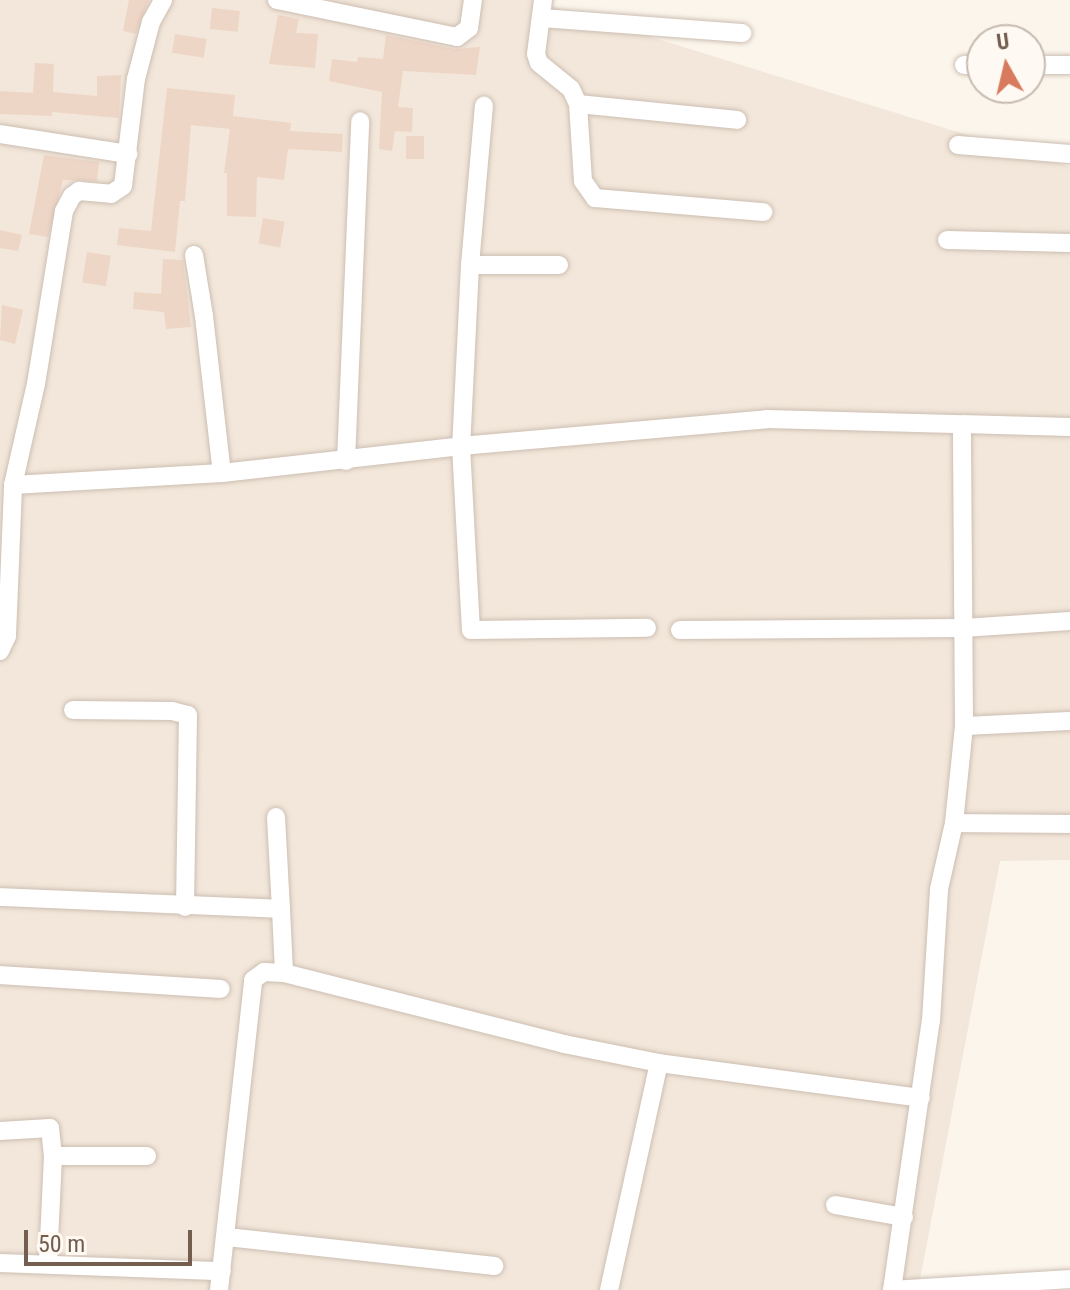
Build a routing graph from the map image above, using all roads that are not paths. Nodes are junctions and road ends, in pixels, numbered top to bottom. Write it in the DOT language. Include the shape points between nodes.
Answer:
graph roads {
  1 [pos="163,0"];
  2 [pos="473,0"];
  3 [pos="285,1"];
  4 [pos="542,9"];
  5 [pos="742,33"];
  6 [pos="1046,65"];
  7 [pos="1070,65"];
  8 [pos="578,104"];
  9 [pos="484,106"];
  10 [pos="737,120"];
  11 [pos="360,121"];
  12 [pos="0,134"];
  13 [pos="958,145"];
  14 [pos="128,154"];
  15 [pos="1070,154"];
  16 [pos="763,212"];
  17 [pos="947,240"];
  18 [pos="1070,243"];
  19 [pos="194,255"];
  20 [pos="470,265"];
  21 [pos="559,265"];
  22 [pos="962,426"];
  23 [pos="1070,427"];
  24 [pos="461,446"];
  25 [pos="346,461"];
  26 [pos="222,473"];
  27 [pos="13,485"];
  28 [pos="1070,621"];
  29 [pos="647,628"];
  30 [pos="965,628"];
  31 [pos="680,630"];
  32 [pos="0,651"];
  33 [pos="73,710"];
  34 [pos="1070,721"];
  35 [pos="964,726"];
  36 [pos="276,817"];
  37 [pos="954,823"];
  38 [pos="1070,824"];
  39 [pos="0,897"];
  40 [pos="185,907"];
  41 [pos="281,909"];
  42 [pos="284,973"];
  43 [pos="0,975"];
  44 [pos="221,989"];
  45 [pos="659,1063"];
  46 [pos="921,1098"];
  47 [pos="0,1131"];
  48 [pos="53,1156"];
  49 [pos="147,1156"];
  50 [pos="835,1205"];
  51 [pos="904,1217"];
  52 [pos="227,1237"];
  53 [pos="48,1262"];
  54 [pos="0,1263"];
  55 [pos="494,1266"];
  56 [pos="222,1271"];
  57 [pos="1070,1279"];
  58 [pos="219,1290"];
  59 [pos="609,1290"];
  60 [pos="892,1290"];
  1 -- 14 [label="street" via="151,22 136,79"];
  2 -- 3 [label="street" via="469,28 457,37"];
  4 -- 5 [label="street"];
  4 -- 8 [label="street" via="539,63 562,79"];
  6 -- 7 [label="street"];
  8 -- 10 [label="street"];
  8 -- 16 [label="street" via="583,181 595,198"];
  9 -- 20 [label="street"];
  11 -- 25 [label="street"];
  12 -- 14 [label="street"];
  13 -- 15 [label="street"];
  14 -- 27 [label="street" via="123,186 111,194 79,191 64,211 36,384"];
  17 -- 18 [label="street"];
  19 -- 26 [label="street"];
  20 -- 21 [label="street"];
  20 -- 24 [label="street"];
  22 -- 23 [label="street"];
  22 -- 24 [label="street" via="767,419"];
  22 -- 30 [label="street"];
  24 -- 25 [label="street"];
  24 -- 29 [label="street" via="471,630"];
  25 -- 26 [label="street"];
  26 -- 27 [label="street"];
  27 -- 32 [label="street" via="7,636"];
  28 -- 30 [label="street"];
  30 -- 31 [label="street"];
  30 -- 35 [label="street"];
  33 -- 40 [label="street" via="188,715"];
  34 -- 35 [label="street"];
  35 -- 37 [label="street"];
  36 -- 41 [label="street"];
  37 -- 38 [label="street"];
  37 -- 46 [label="street" via="939,889"];
  39 -- 40 [label="street"];
  40 -- 41 [label="street"];
  41 -- 42 [label="street"];
  42 -- 45 [label="street"];
  42 -- 52 [label="street" via="264,972 253,980"];
  43 -- 44 [label="street"];
  45 -- 46 [label="street"];
  45 -- 59 [label="street"];
  46 -- 51 [label="street"];
  47 -- 48 [label="street" via="50,1128"];
  48 -- 49 [label="street"];
  48 -- 53 [label="street"];
  50 -- 51 [label="street"];
  51 -- 60 [label="street"];
  52 -- 55 [label="street"];
  52 -- 56 [label="street"];
  53 -- 54 [label="street"];
  53 -- 56 [label="street"];
  56 -- 58 [label="street"];
  57 -- 60 [label="street"];
}
